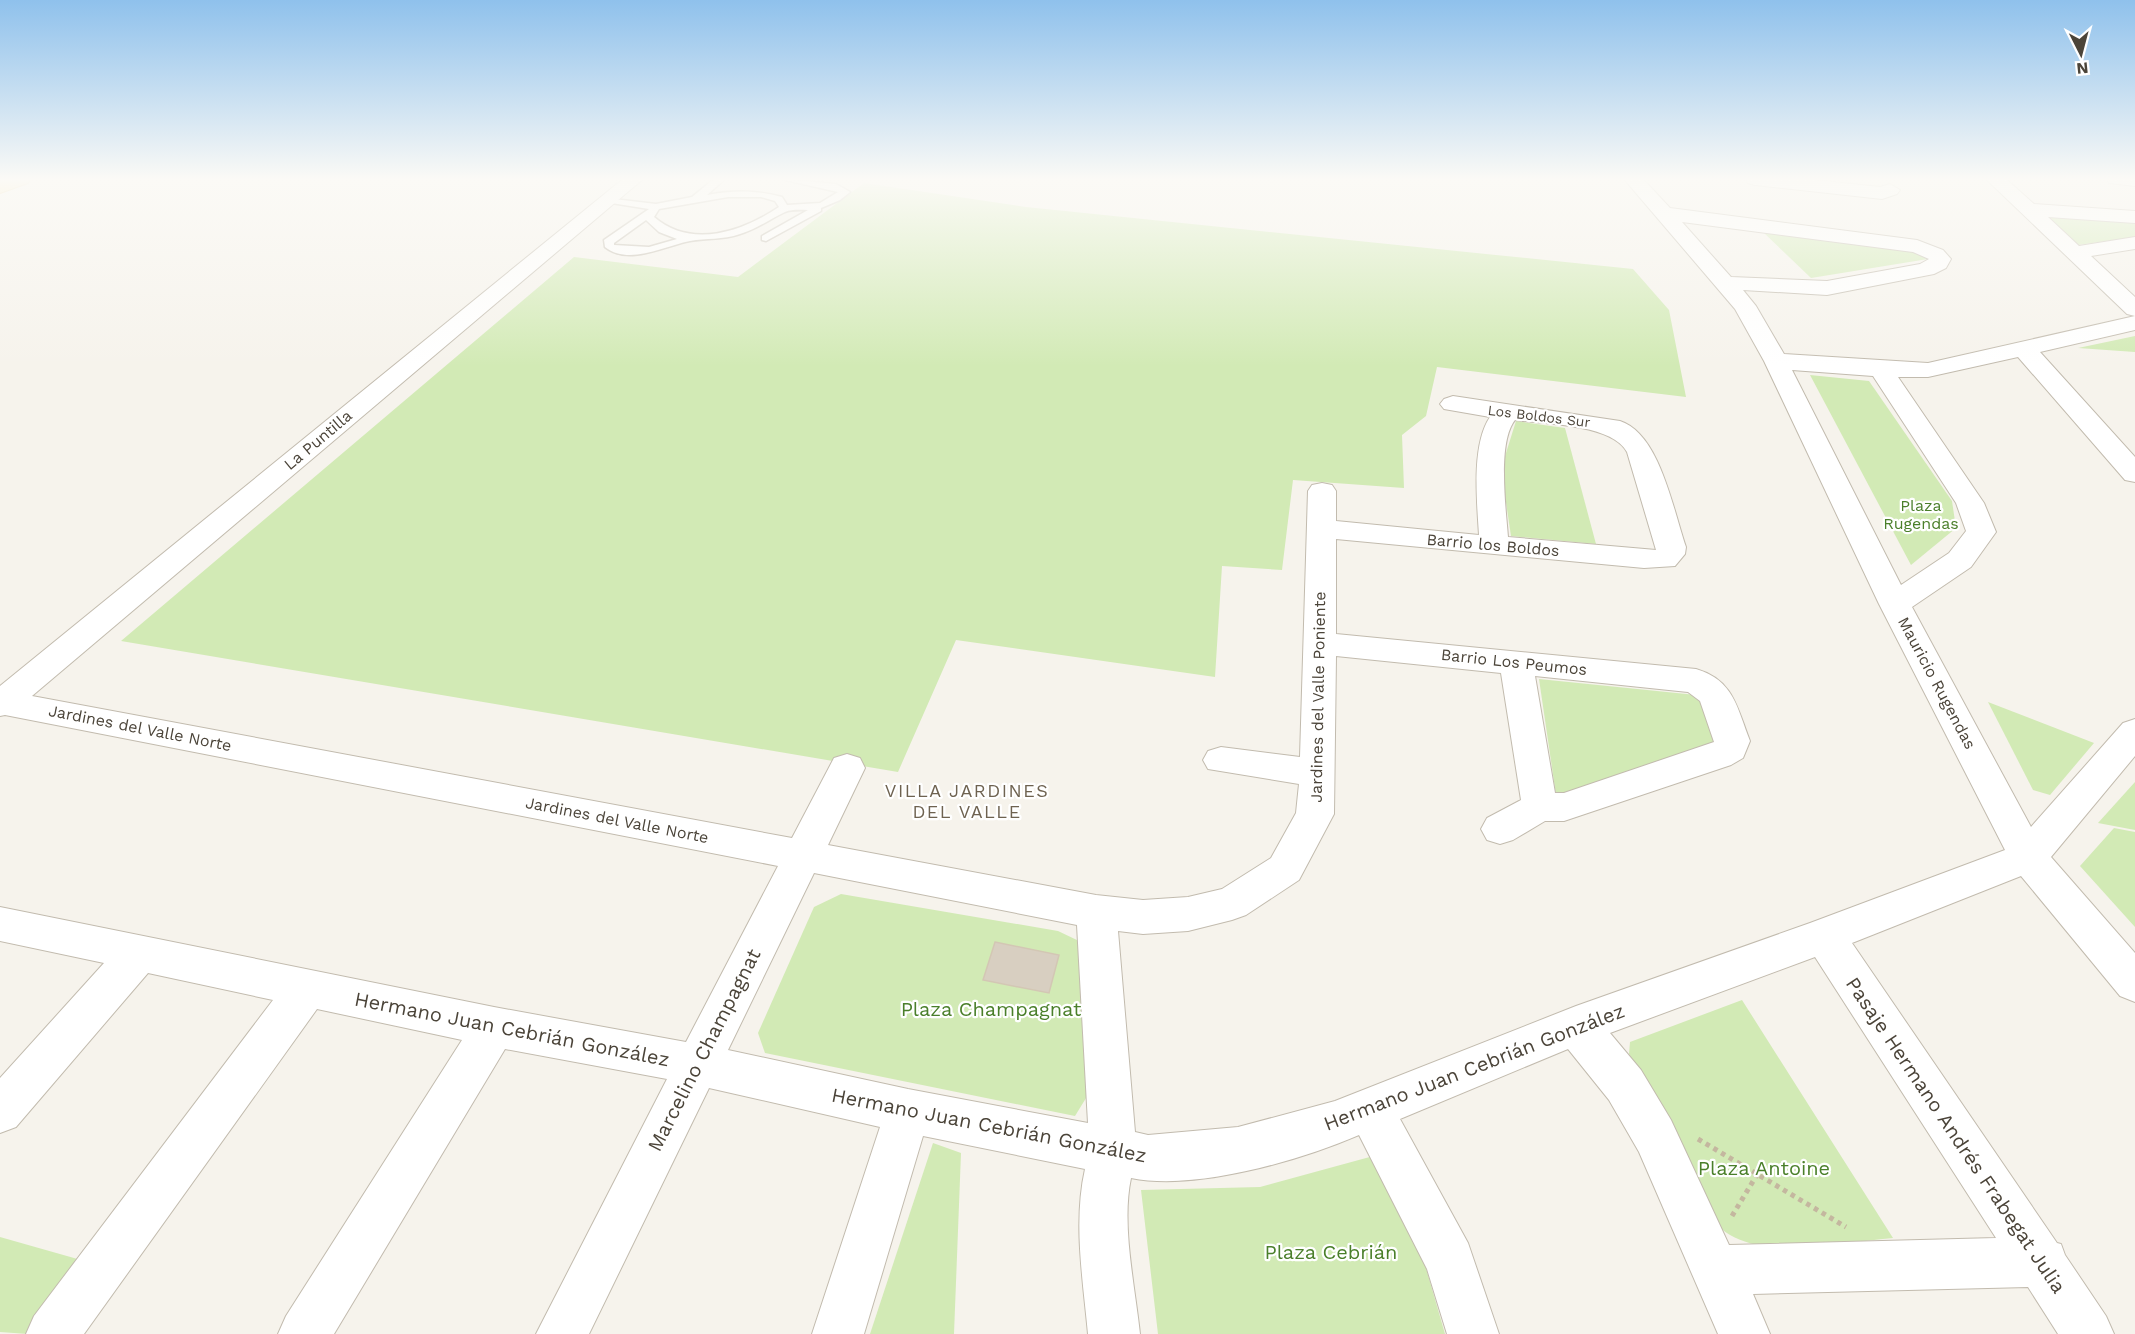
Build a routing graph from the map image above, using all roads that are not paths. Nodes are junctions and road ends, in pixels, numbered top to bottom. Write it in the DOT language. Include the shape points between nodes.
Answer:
graph roads {
  1 [pos="558,241"];
  2 [pos="609,241"];
  3 [pos="681,241"];
  4 [pos="1689,241"];
  5 [pos="1880,241"];
  6 [pos="2060,241"];
  7 [pos="2135,243"];
  8 [pos="2073,253"];
  9 [pos="1726,284"];
  10 [pos="2135,309"];
  11 [pos="2135,323"];
  12 [pos="2024,349"];
  13 [pos="1776,361"];
  14 [pos="1881,369"];
  15 [pos="1453,404"];
  16 [pos="1508,413"];
  17 [pos="2135,474"];
  18 [pos="1322,490"];
  19 [pos="1321,529"];
  20 [pos="1494,545"];
  21 [pos="1664,559"];
  22 [pos="1895,604"];
  23 [pos="1321,643"];
  24 [pos="1516,663"];
  25 [pos="1,703"];
  26 [pos="2135,732"];
  27 [pos="1221,760"];
  28 [pos="847,768"];
  29 [pos="1318,773"];
  30 [pos="1542,805"];
  31 [pos="1500,830"];
  32 [pos="801,856"];
  33 [pos="2028,857"];
  34 [pos="1232,903"];
  35 [pos="1096,912"];
  36 [pos="0,924"];
  37 [pos="1824,936"];
  38 [pos="140,953"];
  39 [pos="2135,983"];
  40 [pos="307,988"];
  41 [pos="1576,1026"];
  42 [pos="494,1027"];
  43 [pos="696,1064"];
  44 [pos="1370,1109"];
  45 [pos="908,1111"];
  46 [pos="0,1112"];
  47 [pos="1113,1151"];
  48 [pos="2043,1262"];
  49 [pos="1716,1270"];
  50 [pos="52,1334"];
  51 [pos="304,1334"];
  52 [pos="562,1334"];
  53 [pos="838,1334"];
  54 [pos="1114,1334"];
  55 [pos="1473,1334"];
  56 [pos="1744,1334"];
  57 [pos="2088,1334"];
  1 -- 25 [label="street, La Puntilla"];
  2 -- 3 [label="lane" via="610,247 644,252"];
  4 -- 9 [label="street, Mauricio Rugendas"];
  5 -- 9 [label="street" via="1917,246 1940,259 1926,269 1827,288"];
  6 -- 8 [label="street"];
  7 -- 8 [label="street"];
  8 -- 10 [label="street"];
  9 -- 13 [label="street, Mauricio Rugendas" via="1745,306"];
  11 -- 12 [label="street"];
  12 -- 14 [label="street" via="1928,370"];
  12 -- 17 [label="street"];
  13 -- 14 [label="street"];
  13 -- 22 [label="street, Mauricio Rugendas"];
  14 -- 22 [label="street" via="1970,503 1981,532 1960,560"];
  15 -- 16 [label="street, Los Boldos Sur"];
  16 -- 20 [label="street" via="1499,424 1491,465"];
  16 -- 21 [label="street, Los Boldos Sur" via="1624,431 1640,452 1671,547"];
  18 -- 19 [label="street, Jardines del Valle Poniente"];
  19 -- 20 [label="street, Barrio los Boldos"];
  19 -- 23 [label="street, Jardines del Valle Poniente"];
  20 -- 21 [label="street, Barrio los Boldos"];
  22 -- 33 [label="street, Mauricio Rugendas"];
  23 -- 24 [label="street, Barrio Los Peumos"];
  23 -- 29 [label="street, Jardines del Valle Poniente"];
  24 -- 30 [label="street"];
  24 -- 30 [label="street, Barrio Los Peumos" via="1706,685 1715,693 1732,741 1730,749 1718,756 1564,807"];
  25 -- 32 [label="street, Jardines del Valle Norte"];
  26 -- 33 [label="street, Hermano Juan Cebrián González"];
  27 -- 29 [label="street"];
  28 -- 32 [label="street, Marcelino Champagnat"];
  29 -- 34 [label="street, Jardines del Valle Poniente" via="1315,814 1284,869"];
  30 -- 31 [label="street"];
  32 -- 35 [label="street, Jardines del Valle Norte"];
  32 -- 43 [label="street, Marcelino Champagnat"];
  33 -- 37 [label="street, Hermano Juan Cebrián González"];
  33 -- 39 [label="street, Mauricio Rugendas"];
  34 -- 35 [label="street, Jardines del Valle Norte" via="1188,914 1143,917"];
  35 -- 47 [label="street"];
  36 -- 38 [label="street, Hermano Juan Cebrián González"];
  37 -- 41 [label="street, Hermano Juan Cebrián González"];
  37 -- 48 [label="street, Pasaje Hermano Andrés Frabegat Julia"];
  38 -- 40 [label="street, Hermano Juan Cebrián González"];
  38 -- 46 [label="street"];
  40 -- 42 [label="street, Hermano Juan Cebrián González"];
  40 -- 50 [label="street"];
  41 -- 44 [label="street, Hermano Juan Cebrián González"];
  41 -- 49 [label="street" via="1625,1085 1646,1121"];
  42 -- 43 [label="street, Hermano Juan Cebrián González"];
  42 -- 51 [label="street"];
  43 -- 45 [label="street, Hermano Juan Cebrián González"];
  43 -- 52 [label="street, Marcelino Champagnat"];
  44 -- 47 [label="street, Hermano Juan Cebrián González" via="1238,1150 1148,1158"];
  44 -- 55 [label="street" via="1450,1261"];
  45 -- 47 [label="street, Hermano Juan Cebrián González"];
  45 -- 53 [label="street"];
  47 -- 54 [label="street" via="1104,1201"];
  48 -- 49 [label="street"];
  48 -- 57 [label="street, Pasaje Hermano Andrés Frabegat Julia"];
  49 -- 56 [label="street"];
}
